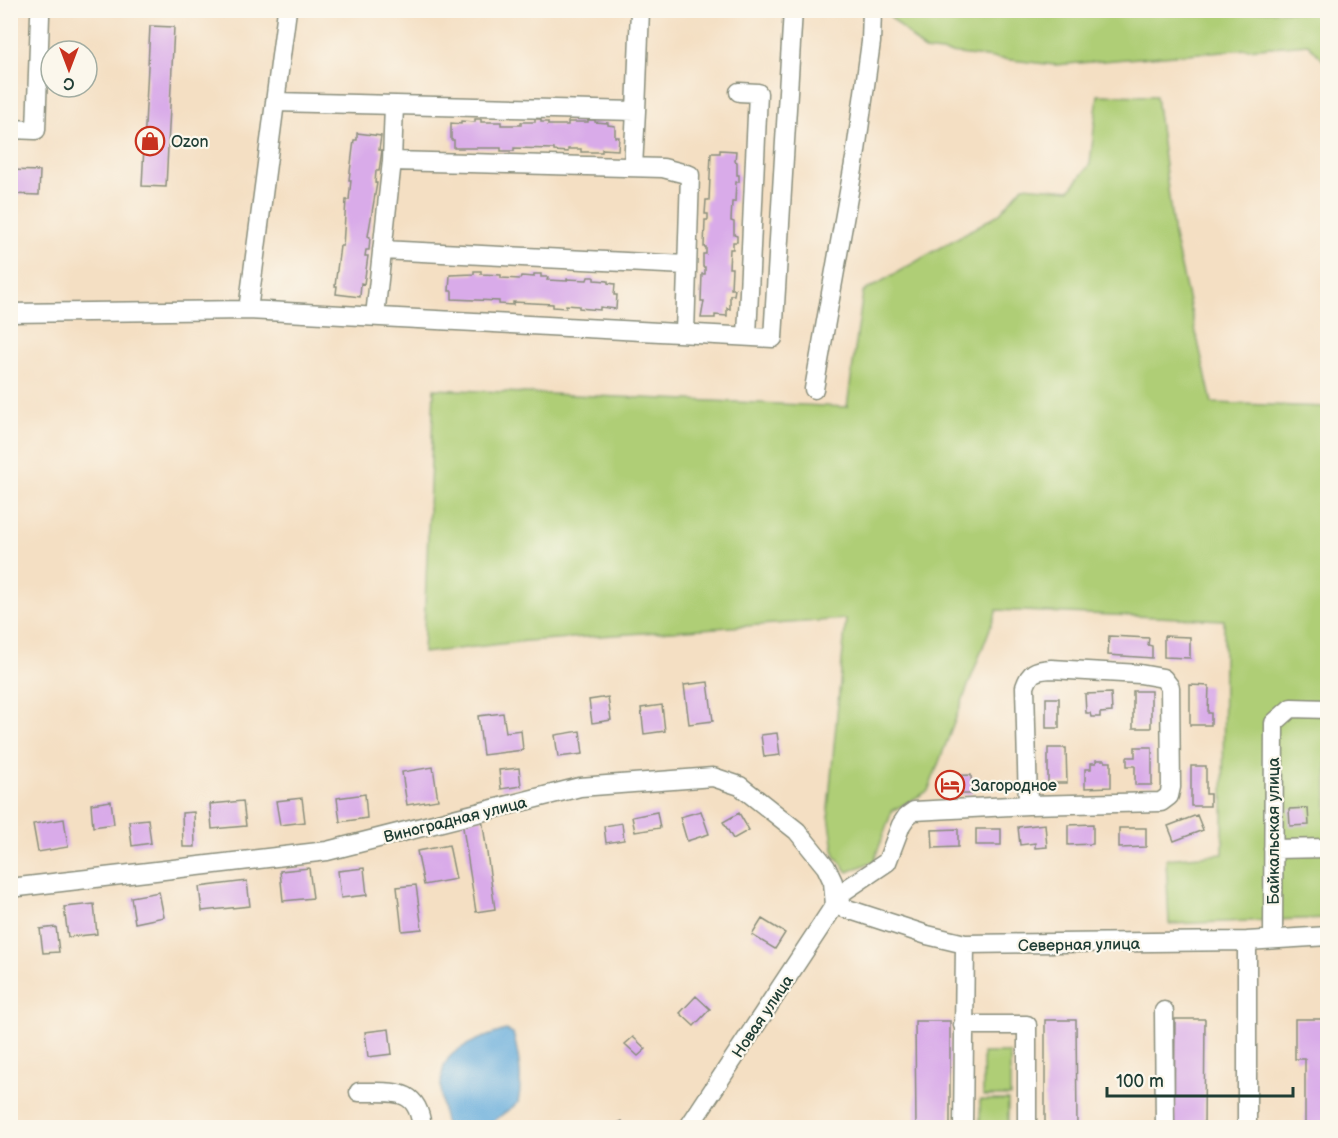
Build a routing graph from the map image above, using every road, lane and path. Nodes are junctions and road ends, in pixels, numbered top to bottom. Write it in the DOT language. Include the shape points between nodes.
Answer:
graph roads {
  1 [pos="287,10"];
  2 [pos="640,10"];
  3 [pos="793,10"];
  4 [pos="872,10"];
  5 [pos="40,16"];
  6 [pos="739,92"];
  7 [pos="275,102"];
  8 [pos="394,105"];
  9 [pos="636,111"];
  10 [pos="10,129"];
  11 [pos="392,161"];
  12 [pos="633,167"];
  13 [pos="382,250"];
  14 [pos="686,265"];
  15 [pos="248,309"];
  16 [pos="10,313"];
  17 [pos="375,316"];
  18 [pos="685,333"];
  19 [pos="747,336"];
  20 [pos="814,389"];
  21 [pos="1328,709"];
  22 [pos="1028,805"];
  23 [pos="1328,848"];
  24 [pos="1273,849"];
  25 [pos="10,888"];
  26 [pos="835,905"];
  27 [pos="1328,936"];
  28 [pos="1273,939"];
  29 [pos="1247,941"];
  30 [pos="965,944"];
  31 [pos="1164,1011"];
  32 [pos="963,1025"];
  33 [pos="359,1092"];
  34 [pos="422,1128"];
  35 [pos="688,1128"];
  36 [pos="963,1128"];
  37 [pos="1027,1128"];
  38 [pos="1165,1128"];
  39 [pos="1247,1128"];
  1 -- 7 [label="street"];
  2 -- 9 [label="street"];
  3 -- 19 [label="street" via="773,338"];
  4 -- 20 [label="street" via="855,158"];
  5 -- 10 [label="street" via="36,130"];
  6 -- 19 [label="street" via="758,93"];
  7 -- 8 [label="street"];
  7 -- 15 [label="street"];
  8 -- 9 [label="street"];
  8 -- 11 [label="street"];
  9 -- 12 [label="street"];
  11 -- 12 [label="street"];
  11 -- 13 [label="street"];
  12 -- 14 [label="street" via="663,168 690,175"];
  13 -- 14 [label="street"];
  13 -- 17 [label="street"];
  14 -- 18 [label="street"];
  15 -- 16 [label="street"];
  15 -- 17 [label="street"];
  17 -- 18 [label="street"];
  18 -- 19 [label="street"];
  21 -- 24 [label="street, Байкальская улица" via="1291,708 1274,723"];
  22 -- 22 [label="street, Новая улица" via="1161,802 1169,796 1170,687 1163,678 1051,669 1029,675 1025,687"];
  22 -- 26 [label="street, Новая улица" via="914,811 901,825 887,862 844,891"];
  23 -- 24 [label="street"];
  24 -- 28 [label="street, Байкальская улица"];
  25 -- 26 [label="street, Виноградная улица" via="327,851 580,788 713,777 740,786 797,831 826,867 833,882"];
  26 -- 30 [label="street, Северная улица"];
  26 -- 35 [label="street, Новая улица"];
  27 -- 28 [label="street, Северная улица"];
  28 -- 29 [label="street, Северная улица"];
  29 -- 30 [label="street, Северная улица"];
  29 -- 39 [label="street"];
  30 -- 32 [label="street"];
  31 -- 38 [label="street"];
  32 -- 36 [label="street"];
  32 -- 37 [label="street" via="1027,1025"];
  33 -- 34 [label="street" via="405,1094 416,1102"];
}
